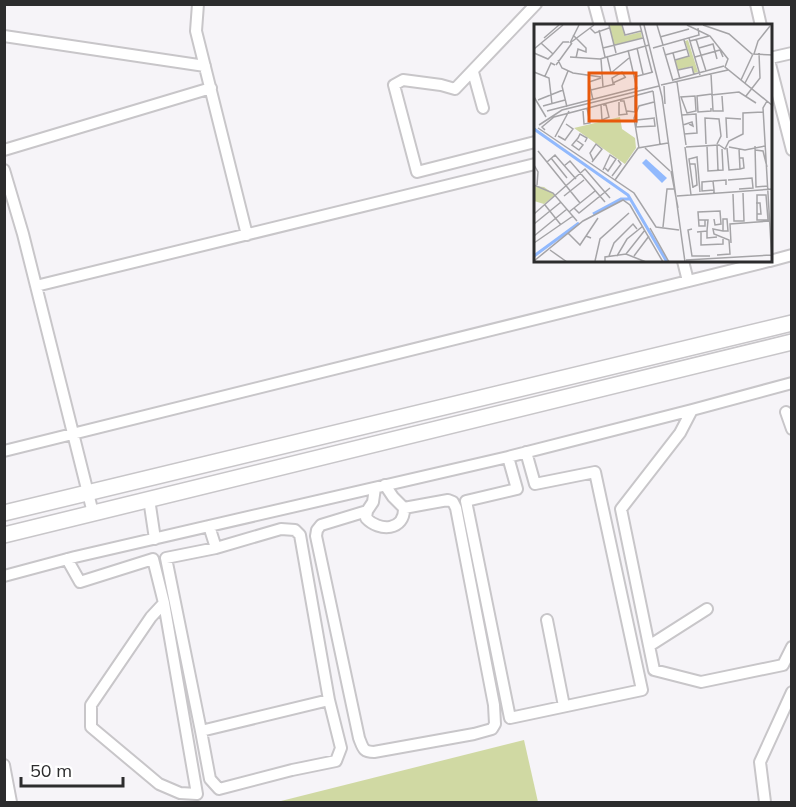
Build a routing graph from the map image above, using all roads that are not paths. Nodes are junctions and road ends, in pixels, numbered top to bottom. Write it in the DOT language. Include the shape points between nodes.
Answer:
graph roads {
  1 [pos="198,4"];
  2 [pos="536,4"];
  3 [pos="594,4"];
  4 [pos="620,4"];
  5 [pos="756,4"];
  6 [pos="599,24"];
  7 [pos="625,24"];
  8 [pos="761,24"];
  9 [pos="4,36"];
  10 [pos="792,53"];
  11 [pos="772,58"];
  12 [pos="205,66"];
  13 [pos="772,68"];
  14 [pos="473,72"];
  15 [pos="211,88"];
  16 [pos="483,108"];
  17 [pos="534,142"];
  18 [pos="4,150"];
  19 [pos="792,150"];
  20 [pos="534,164"];
  21 [pos="4,170"];
  22 [pos="417,171"];
  23 [pos="423,192"];
  24 [pos="247,235"];
  25 [pos="792,255"];
  26 [pos="772,260"];
  27 [pos="683,262"];
  28 [pos="766,262"];
  29 [pos="688,281"];
  30 [pos="36,286"];
  31 [pos="792,323"];
  32 [pos="792,342"];
  33 [pos="791,384"];
  34 [pos="692,410"];
  35 [pos="786,412"];
  36 [pos="792,429"];
  37 [pos="74,434"];
  38 [pos="4,451"];
  39 [pos="526,452"];
  40 [pos="508,457"];
  41 [pos="535,484"];
  42 [pos="380,487"];
  43 [pos="517,489"];
  44 [pos="89,492"];
  45 [pos="149,499"];
  46 [pos="404,508"];
  47 [pos="367,511"];
  48 [pos="4,513"];
  49 [pos="93,513"];
  50 [pos="241,519"];
  51 [pos="209,526"];
  52 [pos="4,535"];
  53 [pos="155,538"];
  54 [pos="246,539"];
  55 [pos="216,548"];
  56 [pos="67,559"];
  57 [pos="4,576"];
  58 [pos="164,603"];
  59 [pos="707,609"];
  60 [pos="547,620"];
  61 [pos="649,646"];
  62 [pos="792,647"];
  63 [pos="792,692"];
  64 [pos="329,700"];
  65 [pos="564,706"];
  66 [pos="201,731"];
  67 [pos="4,765"];
  68 [pos="11,802"];
  69 [pos="765,802"];
  1 -- 12 [label="street" via="196,31"];
  2 -- 14 [label="street"];
  3 -- 6 [label="street"];
  4 -- 7 [label="street"];
  5 -- 8 [label="street"];
  9 -- 12 [label="street"];
  10 -- 11 [label="street"];
  12 -- 15 [label="street"];
  13 -- 19 [label="street"];
  14 -- 16 [label="street"];
  14 -- 22 [label="street" via="455,89 403,80 393,85"];
  15 -- 18 [label="street"];
  15 -- 24 [label="street"];
  17 -- 22 [label="street"];
  20 -- 23 [label="street"];
  21 -- 30 [label="street"];
  22 -- 23 [label="street"];
  23 -- 24 [label="street"];
  24 -- 30 [label="street"];
  25 -- 26 [label="street"];
  27 -- 29 [label="street"];
  28 -- 29 [label="street"];
  29 -- 37 [label="street"];
  30 -- 37 [label="street"];
  31 -- 44 [label="street"];
  32 -- 45 [label="street"];
  33 -- 34 [label="street"];
  34 -- 39 [label="street"];
  34 -- 61 [label="street" via="680,433 621,509"];
  35 -- 36 [label="street"];
  37 -- 38 [label="street"];
  37 -- 44 [label="street"];
  39 -- 40 [label="street"];
  39 -- 41 [label="street"];
  40 -- 42 [label="street"];
  40 -- 43 [label="street"];
  41 -- 43 [label="street"];
  41 -- 65 [label="street" via="595,472 642,690"];
  42 -- 46 [label="street"];
  42 -- 47 [label="street"];
  42 -- 50 [label="street"];
  43 -- 65 [label="street" via="466,501 510,718"];
  44 -- 48 [label="street"];
  44 -- 49 [label="street"];
  45 -- 49 [label="street"];
  45 -- 53 [label="street"];
  46 -- 47 [label="street" via="404,515 391,527 371,523 366,518"];
  46 -- 47 [label="street" via="448,500 456,508 495,724 492,729 474,734 375,752 363,749 359,738 316,536 321,525"];
  49 -- 52 [label="street"];
  50 -- 51 [label="street"];
  50 -- 54 [label="street"];
  51 -- 53 [label="street"];
  51 -- 55 [label="street"];
  53 -- 56 [label="street"];
  54 -- 55 [label="street"];
  54 -- 64 [label="street" via="281,529 295,530 300,535"];
  55 -- 66 [label="street" via="166,558"];
  56 -- 57 [label="street"];
  56 -- 58 [label="street" via="80,582 153,559"];
  58 -- 58 [label="street" via="167,626 196,794 180,793 159,784 91,727 91,705"];
  59 -- 61 [label="street"];
  60 -- 65 [label="street"];
  61 -- 62 [label="street" via="654,670 701,682 783,666"];
  63 -- 69 [label="street" via="760,762"];
  64 -- 66 [label="street"];
  64 -- 66 [label="street" via="341,748 336,761 219,789 210,779"];
  67 -- 68 [label="street"];
}
